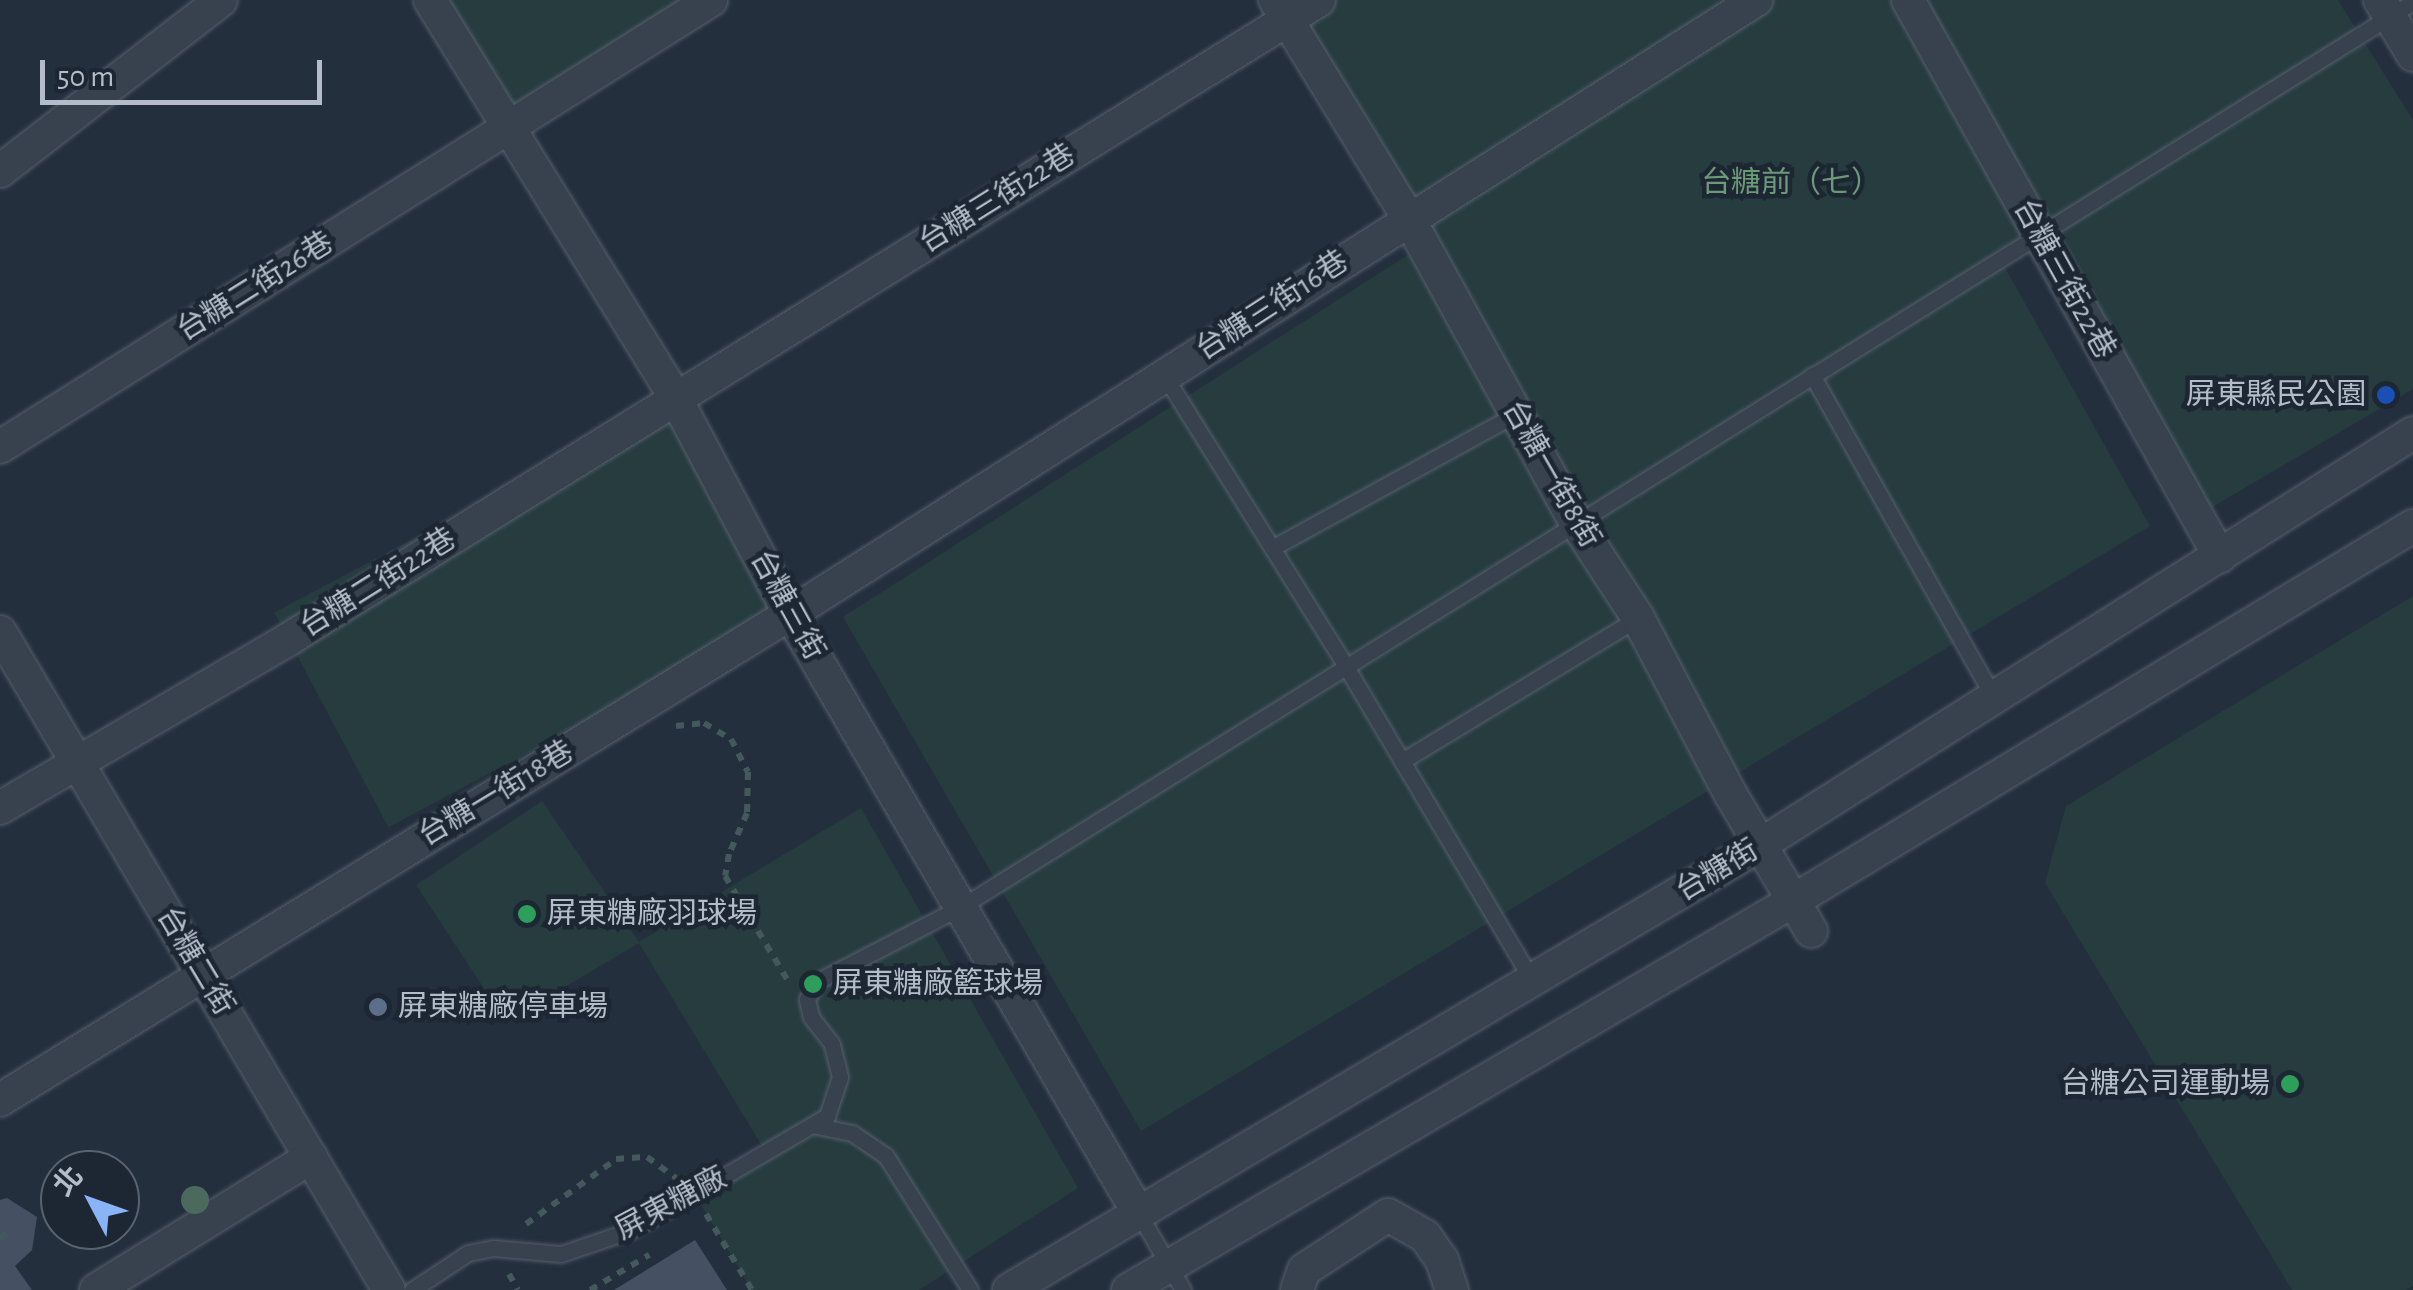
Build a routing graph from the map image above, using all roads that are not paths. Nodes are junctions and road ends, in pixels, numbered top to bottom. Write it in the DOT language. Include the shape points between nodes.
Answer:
graph roads {
  1 [pos="220,0"];
  2 [pos="430,0"];
  3 [pos="711,0"];
  4 [pos="1319,0"];
  5 [pos="1756,0"];
  6 [pos="1908,0"];
  7 [pos="2394,7"];
  8 [pos="1281,10"];
  9 [pos="2413,54"];
  10 [pos="510,126"];
  11 [pos="0,170"];
  12 [pos="1409,219"];
  13 [pos="2038,234"];
  14 [pos="1812,374"];
  15 [pos="1164,375"];
  16 [pos="676,399"];
  17 [pos="1516,414"];
  18 [pos="2413,433"];
  19 [pos="0,447"];
  20 [pos="1574,522"];
  21 [pos="2413,526"];
  22 [pos="1272,548"];
  23 [pos="2220,558"];
  24 [pos="790,614"];
  25 [pos="1638,618"];
  26 [pos="0,632"];
  27 [pos="1345,666"];
  28 [pos="1994,699"];
  29 [pos="77,762"];
  30 [pos="1402,762"];
  31 [pos="0,808"];
  32 [pos="1760,846"];
  33 [pos="1793,901"];
  34 [pos="959,908"];
  35 [pos="1812,931"];
  36 [pos="202,974"];
  37 [pos="1532,980"];
  38 [pos="0,1100"];
  39 [pos="812,1125"];
  40 [pos="310,1157"];
  41 [pos="1139,1214"];
  42 [pos="1176,1278"];
  43 [pos="96,1290"];
  44 [pos="389,1290"];
  45 [pos="412,1290"];
  46 [pos="970,1290"];
  47 [pos="1009,1290"];
  48 [pos="1128,1290"];
  49 [pos="1298,1290"];
  50 [pos="1452,1290"];
  1 -- 11 [label="street"];
  2 -- 10 [label="street, 台糖三街"];
  3 -- 10 [label="street, 台糖二街26巷"];
  4 -- 8 [label="street, 台糖三街22巷"];
  5 -- 12 [label="street, 台糖三街16巷"];
  6 -- 13 [label="street, 台糖三街22巷"];
  7 -- 9 [label="street"];
  7 -- 13 [label="lane"];
  8 -- 12 [label="street, 台糖一街8街"];
  8 -- 16 [label="street, 台糖三街22巷"];
  10 -- 16 [label="street, 台糖三街"];
  10 -- 19 [label="street, 台糖二街26巷"];
  12 -- 15 [label="street, 台糖三街16巷"];
  12 -- 17 [label="street, 台糖一街8街"];
  13 -- 14 [label="lane"];
  13 -- 23 [label="street, 台糖三街22巷"];
  14 -- 20 [label="lane"];
  14 -- 28 [label="lane"];
  15 -- 22 [label="lane"];
  15 -- 24 [label="street, 台糖三街16巷"];
  16 -- 24 [label="street, 台糖三街"];
  16 -- 29 [label="street, 台糖二街22巷" via="289,640"];
  17 -- 20 [label="street, 台糖一街8街"];
  17 -- 22 [label="lane"];
  18 -- 23 [label="street, 台糖街"];
  20 -- 25 [label="street, 台糖一街8街"];
  20 -- 27 [label="lane"];
  21 -- 33 [label="street"];
  22 -- 27 [label="lane"];
  23 -- 28 [label="street, 台糖街"];
  24 -- 34 [label="street, 台糖三街"];
  24 -- 36 [label="street, 台糖一街18巷"];
  25 -- 30 [label="lane"];
  25 -- 32 [label="street, 台糖一街8街"];
  26 -- 29 [label="street, 台糖二街"];
  27 -- 30 [label="lane"];
  27 -- 34 [label="lane"];
  28 -- 32 [label="street, 台糖街"];
  29 -- 31 [label="street, 台糖二街22巷"];
  29 -- 36 [label="street, 台糖二街"];
  30 -- 37 [label="lane"];
  32 -- 33 [label="street, 台糖一街8街"];
  32 -- 37 [label="street, 台糖街"];
  33 -- 35 [label="street, 台糖一街8街"];
  33 -- 42 [label="street"];
  34 -- 39 [label="lane, 屏東糖廠" via="818,981 807,998 811,1017 832,1044 840,1078 828,1116"];
  34 -- 41 [label="street, 台糖三街"];
  36 -- 38 [label="street, 台糖一街18巷"];
  36 -- 40 [label="street, 台糖二街"];
  37 -- 41 [label="street, 台糖街"];
  39 -- 45 [label="lane, 屏東糖廠" via="632,1230 561,1254 493,1248 468,1253"];
  39 -- 46 [label="lane" via="852,1133 886,1156"];
  40 -- 43 [label="street"];
  40 -- 44 [label="street, 台糖二街"];
  41 -- 42 [label="lane"];
  41 -- 47 [label="street, 台糖街"];
  42 -- 48 [label="street"];
  49 -- 50 [label="street" via="1304,1270 1388,1215 1425,1236"];
}
